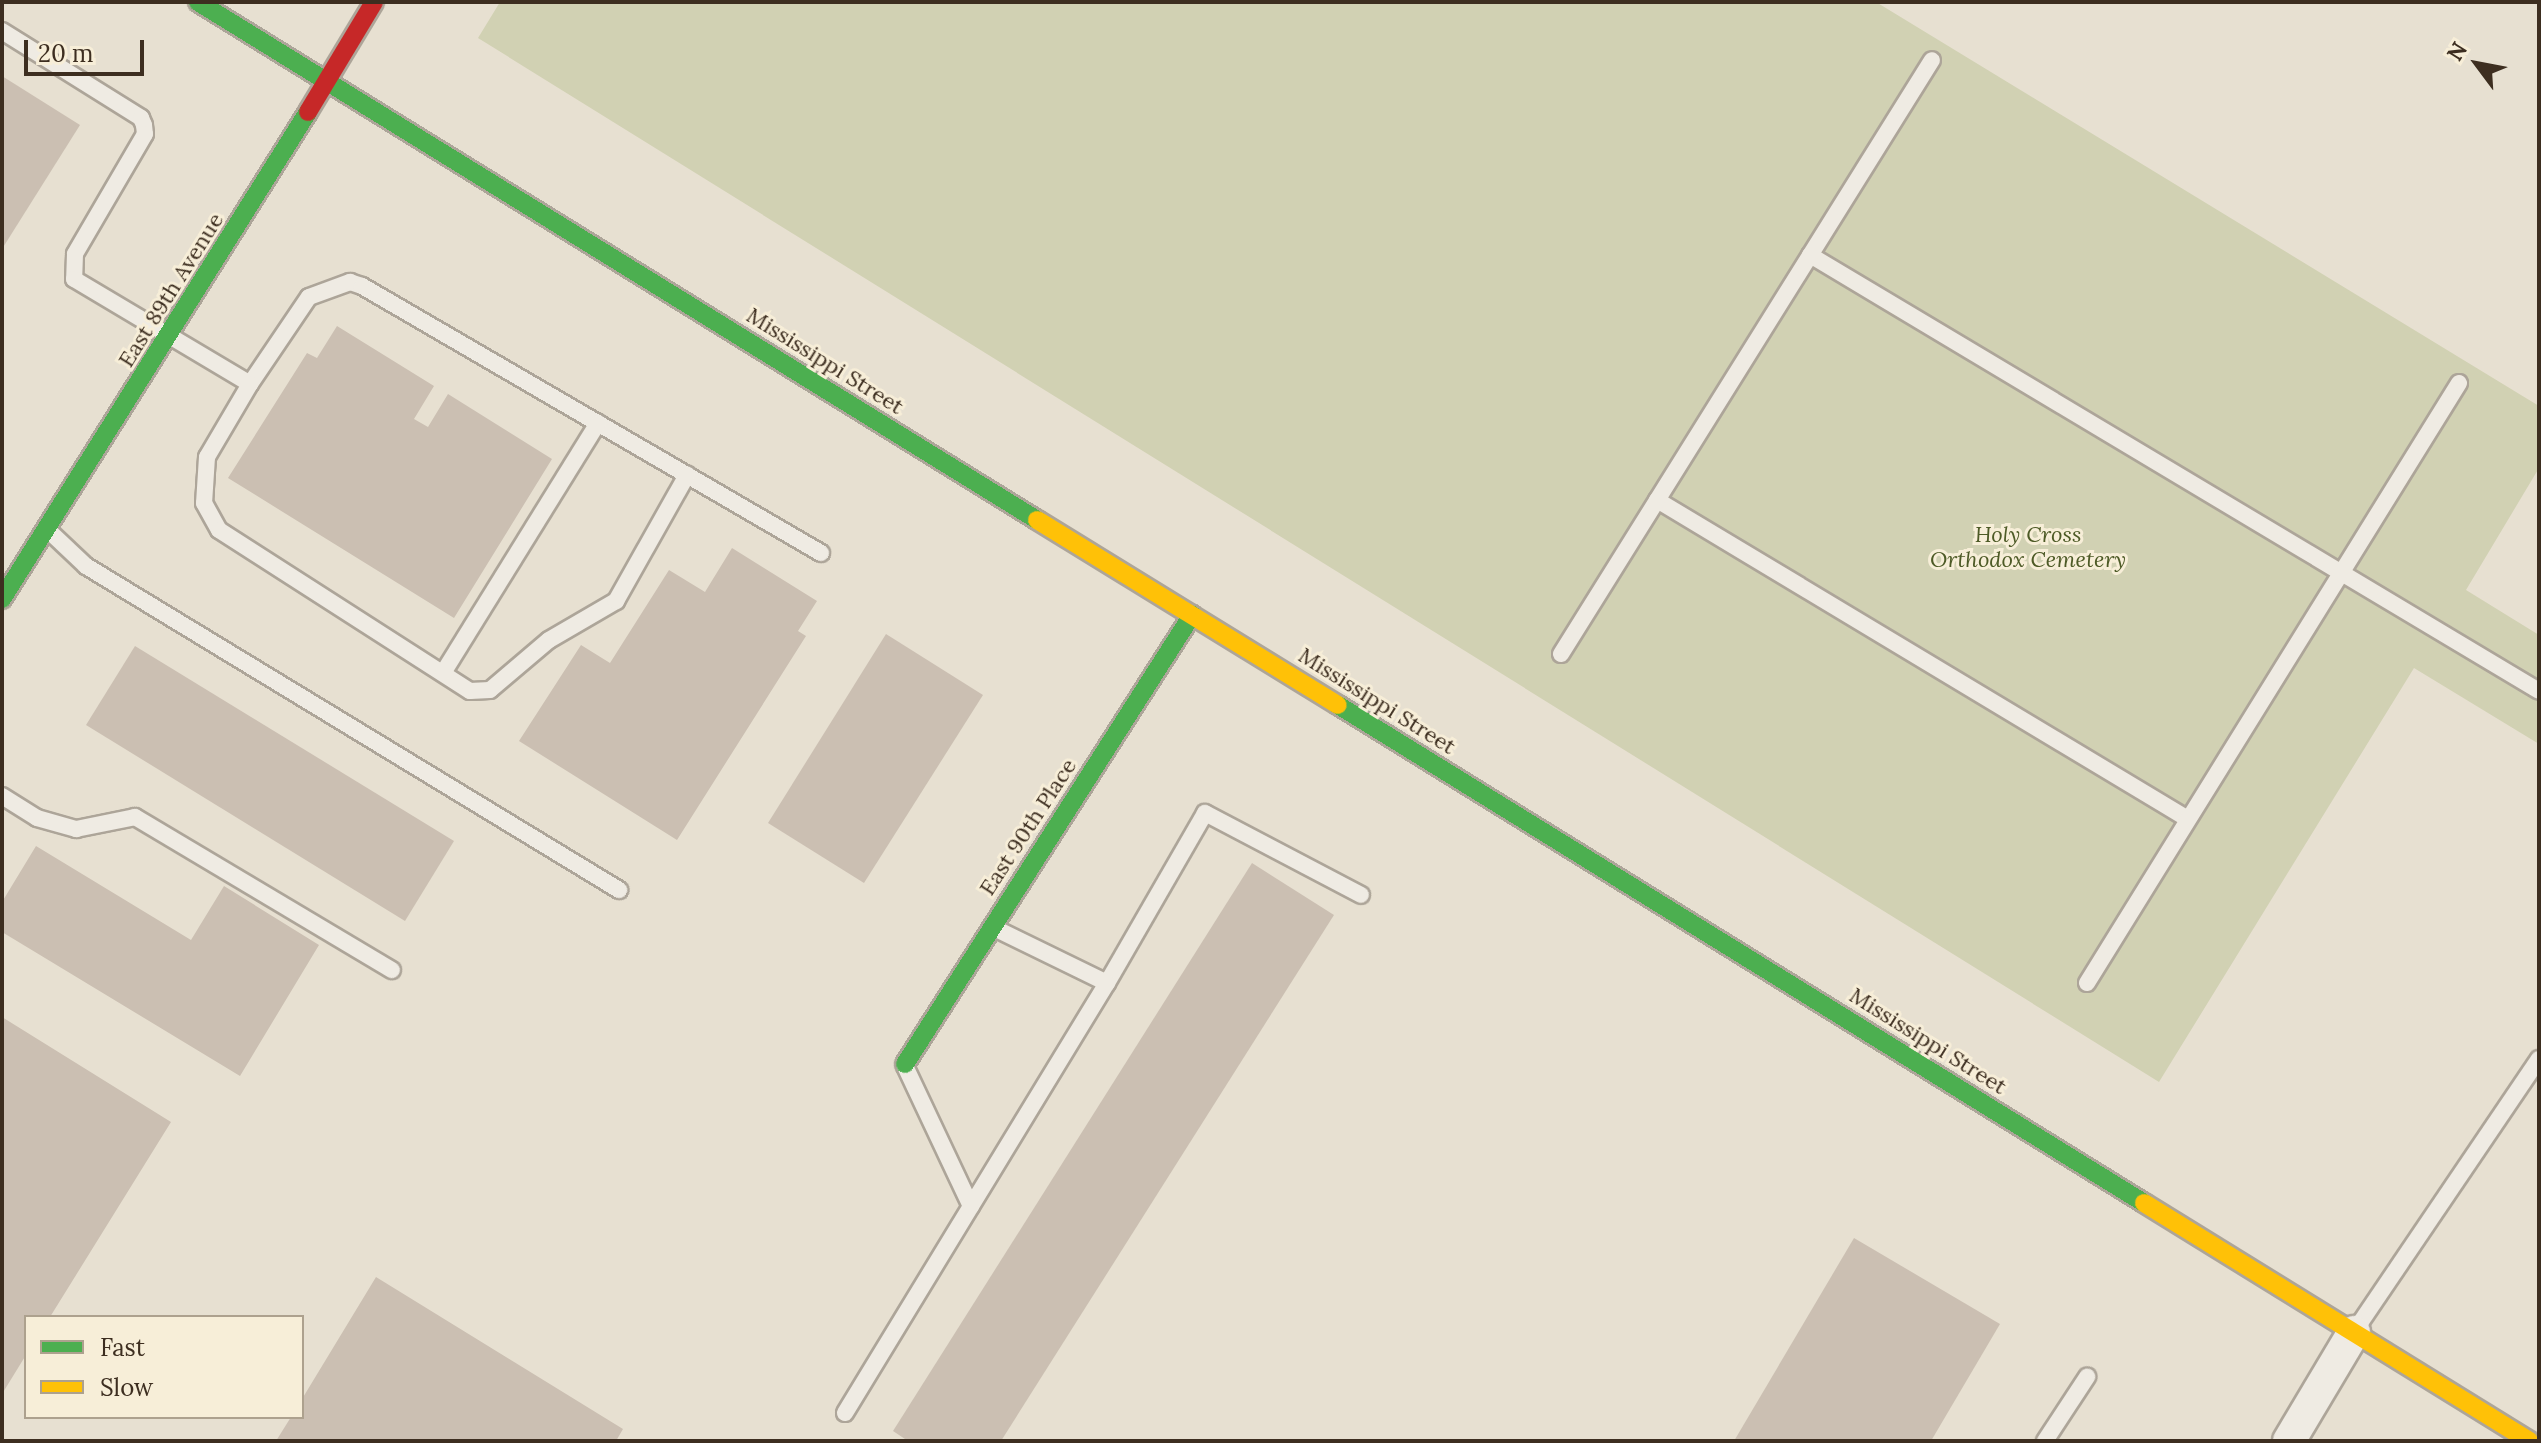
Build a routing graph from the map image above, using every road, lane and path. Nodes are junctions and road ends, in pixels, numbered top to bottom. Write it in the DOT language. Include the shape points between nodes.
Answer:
graph roads {
  1 [pos="198,2"];
  2 [pos="374,2"];
  3 [pos="2,31"];
  4 [pos="1932,60"];
  5 [pos="325,80"];
  6 [pos="1810,255"];
  7 [pos="170,337"];
  8 [pos="2459,383"];
  9 [pos="250,384"];
  10 [pos="598,423"];
  11 [pos="687,475"];
  12 [pos="1657,500"];
  13 [pos="47,529"];
  14 [pos="821,553"];
  15 [pos="2341,574"];
  16 [pos="2,599"];
  17 [pos="1192,615"];
  18 [pos="1561,654"];
  19 [pos="443,673"];
  20 [pos="2539,691"];
  21 [pos="2,796"];
  22 [pos="2188,819"];
  23 [pos="619,890"];
  24 [pos="1361,895"];
  25 [pos="993,927"];
  26 [pos="392,970"];
  27 [pos="1107,983"];
  28 [pos="2087,983"];
  29 [pos="2539,1059"];
  30 [pos="905,1064"];
  31 [pos="971,1206"];
  32 [pos="2354,1332"];
  33 [pos="2087,1377"];
  34 [pos="845,1413"];
  35 [pos="2045,1441"];
  36 [pos="2289,1441"];
  37 [pos="2530,1441"];
  1 -- 5 [label="street, Mississippi Street"];
  2 -- 5 [label="street, East 89th Avenue"];
  3 -- 7 [label="lane" via="141,118 145,134 75,254 74,279"];
  4 -- 6 [label="lane"];
  5 -- 7 [label="street, East 89th Avenue"];
  5 -- 17 [label="street, Mississippi Street"];
  6 -- 12 [label="lane"];
  6 -- 15 [label="lane"];
  7 -- 9 [label="lane"];
  7 -- 13 [label="street, East 89th Avenue"];
  8 -- 15 [label="lane"];
  9 -- 10 [label="lane" via="309,297 350,282"];
  9 -- 19 [label="lane" via="207,457 204,503 219,530"];
  10 -- 11 [label="lane"];
  10 -- 19 [label="lane"];
  11 -- 14 [label="lane"];
  11 -- 19 [label="lane" via="616,601 549,640 490,690 470,691"];
  12 -- 18 [label="lane"];
  12 -- 22 [label="lane"];
  13 -- 16 [label="street, East 89th Avenue"];
  13 -- 23 [label="lane" via="86,566"];
  15 -- 20 [label="lane"];
  15 -- 22 [label="lane"];
  17 -- 25 [label="street, East 90th Place"];
  17 -- 32 [label="street, Mississippi Street"];
  21 -- 26 [label="lane" via="37,818 76,829 135,817"];
  22 -- 28 [label="lane"];
  24 -- 27 [label="lane" via="1205,813"];
  25 -- 27 [label="lane"];
  25 -- 30 [label="street, East 90th Place"];
  27 -- 31 [label="lane"];
  29 -- 32 [label="lane"];
  30 -- 31 [label="lane"];
  31 -- 34 [label="lane"];
  32 -- 36 [label="street"];
  32 -- 37 [label="street, Mississippi Street"];
  33 -- 35 [label="lane"];
}
